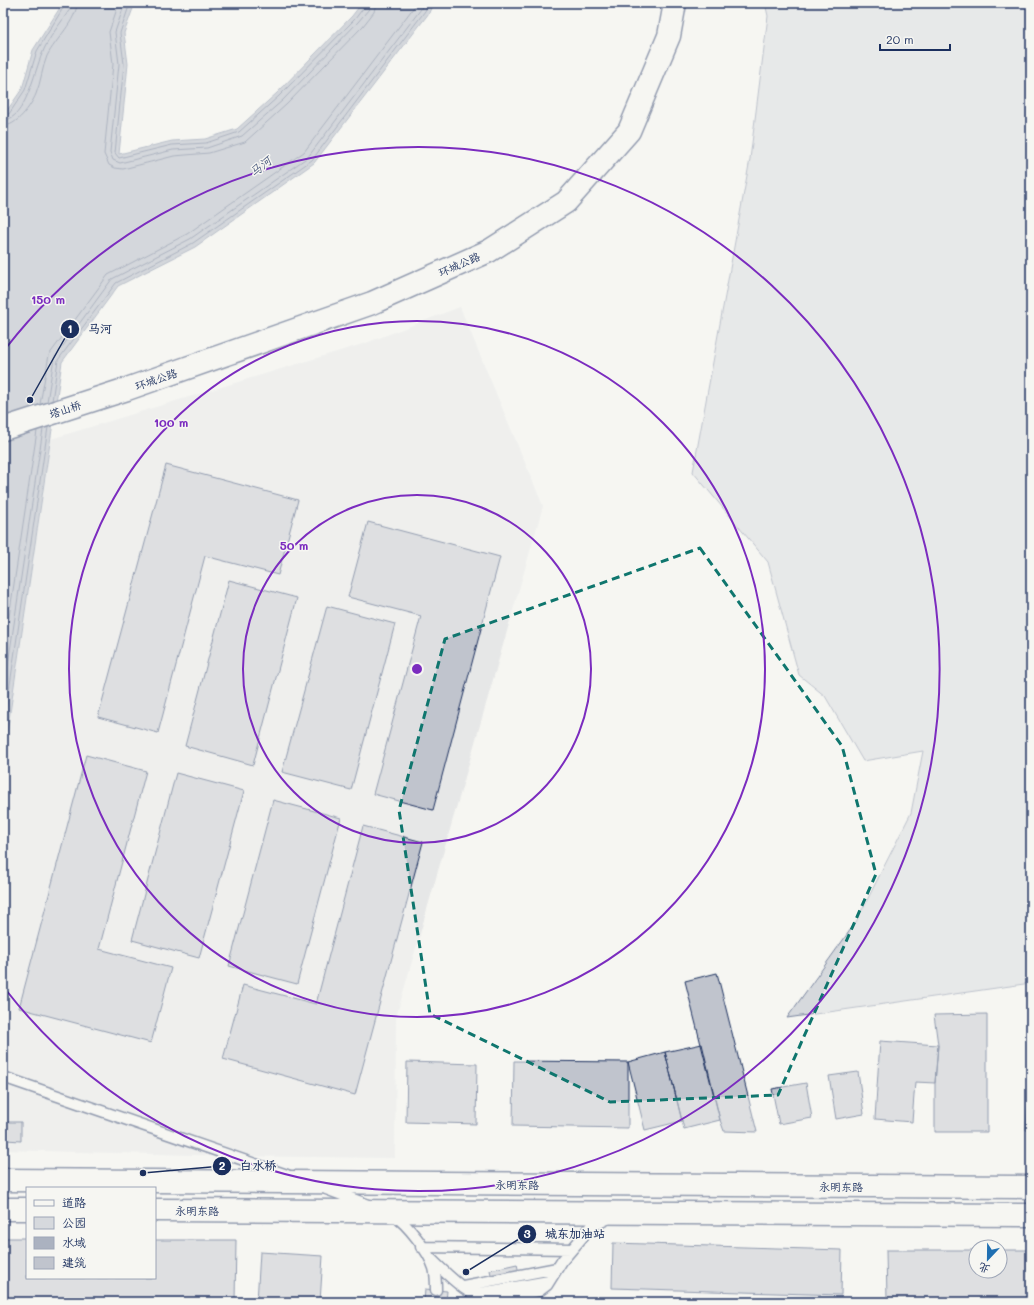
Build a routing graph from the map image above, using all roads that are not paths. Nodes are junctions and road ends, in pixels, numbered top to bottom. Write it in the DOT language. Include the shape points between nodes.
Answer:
graph roads {
  1 [pos="675,3"];
  2 [pos="127,389"];
  3 [pos="3,429"];
  4 [pos="3,1077"];
  5 [pos="3,1180"];
  6 [pos="309,1182"];
  7 [pos="41,1184"];
  8 [pos="1031,1187"];
  9 [pos="3,1209"];
  10 [pos="26,1209"];
  11 [pos="156,1210"];
  12 [pos="386,1211"];
  13 [pos="620,1213"];
  14 [pos="1031,1215"];
  15 [pos="572,1249"];
  16 [pos="424,1250"];
  17 [pos="557,1268"];
  18 [pos="463,1286"];
  19 [pos="436,1290"];
  1 -- 2 [label="main road, 环城公路" via="669,36 629,131 566,202 489,251 372,303"];
  2 -- 3 [label="main road, 塔山桥"];
  4 -- 6 [label="lane"];
  5 -- 7 [label="main road, 永明东路"];
  6 -- 7 [label="main road, 永明东路"];
  6 -- 8 [label="main road, 永明东路"];
  6 -- 12 [label="lane"];
  9 -- 10 [label="main road"];
  11 -- 12 [label="main road, 永明东路"];
  12 -- 13 [label="main road, 永明东路"];
  12 -- 16 [label="lane" via="405,1224"];
  13 -- 14 [label="main road, 永明东路"];
  13 -- 15 [label="lane" via="591,1227"];
  15 -- 16 [label="lane"];
  15 -- 17 [label="lane"];
  16 -- 18 [label="lane"];
  16 -- 19 [label="lane" via="433,1265"];
  17 -- 18 [label="lane"];
  17 -- 18 [label="lane" via="539,1292 494,1301 487,1300"];
}
